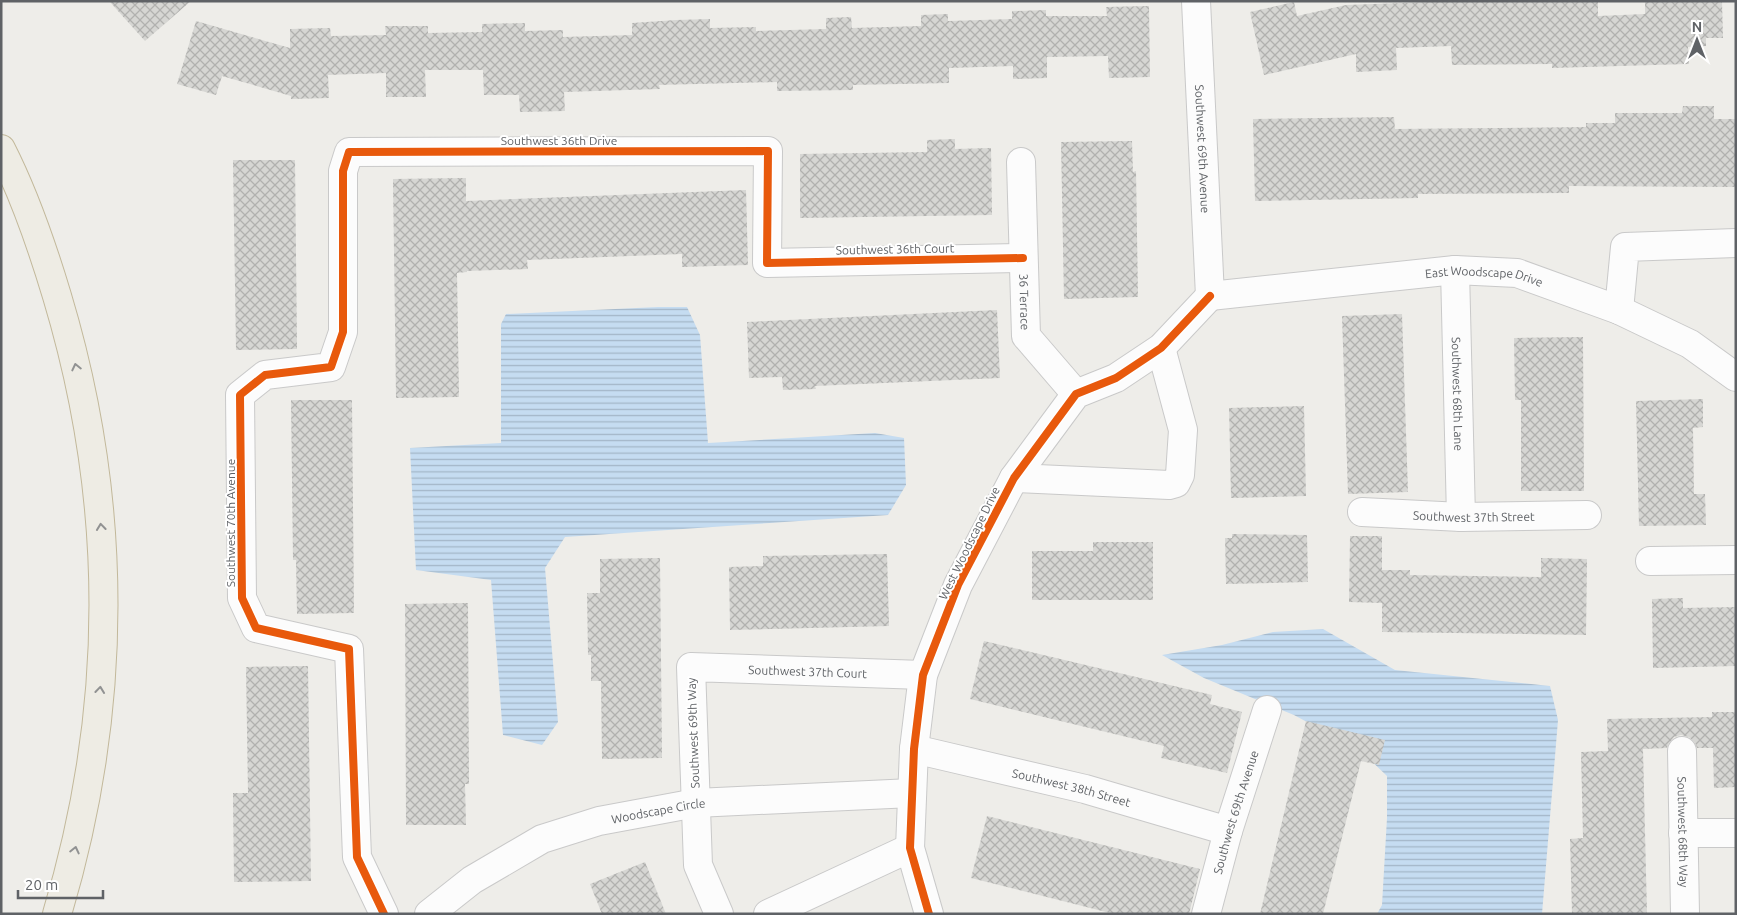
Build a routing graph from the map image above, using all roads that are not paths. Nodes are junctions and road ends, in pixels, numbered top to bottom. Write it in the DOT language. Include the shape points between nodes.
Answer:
graph roads {
  1 [pos="1196,1"];
  2 [pos="1,149"];
  3 [pos="349,152"];
  4 [pos="1021,162"];
  5 [pos="1736,243"];
  6 [pos="1023,258"];
  7 [pos="767,262"];
  8 [pos="1455,270"];
  9 [pos="1210,296"];
  10 [pos="1619,310"];
  11 [pos="1161,348"];
  12 [pos="1736,377"];
  13 [pos="1076,394"];
  14 [pos="1014,478"];
  15 [pos="1362,512"];
  16 [pos="1587,515"];
  17 [pos="1461,517"];
  18 [pos="1736,560"];
  19 [pos="1650,562"];
  20 [pos="691,667"];
  21 [pos="923,675"];
  22 [pos="1267,710"];
  23 [pos="914,749"];
  24 [pos="1682,751"];
  25 [pos="912,793"];
  26 [pos="696,803"];
  27 [pos="1228,831"];
  28 [pos="1683,833"];
  29 [pos="1736,833"];
  30 [pos="910,848"];
  31 [pos="57,914"];
  32 [pos="384,914"];
  33 [pos="430,914"];
  34 [pos="719,914"];
  35 [pos="768,914"];
  36 [pos="929,914"];
  37 [pos="1206,914"];
  38 [pos="1685,914"];
  1 -- 9 [label="street, Southwest 69th Avenue"];
  31 -- 2 [label="highway, one-way" via="86,800 94,744 102,675 102,537 86,411 69,336 31,216"];
  3 -- 7 [label="street, Southwest 36th Drive" via="768,151"];
  3 -- 32 [label="street, Southwest 70th Avenue" via="343,172 343,332 331,367 265,375 240,395 242,598 256,628 349,649 357,857"];
  4 -- 6 [label="street, 36 Terrace"];
  5 -- 10 [label="street" via="1625,247"];
  6 -- 7 [label="street, Southwest 36th Court"];
  6 -- 13 [label="street, 36 Terrace" via="1026,336"];
  8 -- 9 [label="street, East Woodscape Drive"];
  8 -- 10 [label="street, East Woodscape Drive" via="1517,273"];
  8 -- 17 [label="street, Southwest 68th Lane"];
  9 -- 11 [label="street"];
  10 -- 12 [label="street, East Woodscape Drive" via="1690,344"];
  11 -- 13 [label="street" via="1116,378"];
  11 -- 14 [label="street" via="1183,430 1180,475 1176,483 1168,486"];
  13 -- 14 [label="street, West Woodscape Drive"];
  14 -- 21 [label="street, West Woodscape Drive" via="958,585"];
  15 -- 17 [label="street, Southwest 37th Street"];
  16 -- 17 [label="street, Southwest 37th Street"];
  18 -- 19 [label="street"];
  20 -- 21 [label="street, Southwest 37th Court"];
  20 -- 26 [label="street, Southwest 69th Way"];
  21 -- 23 [label="street, West Woodscape Drive"];
  22 -- 27 [label="street, Southwest 69th Avenue"];
  23 -- 25 [label="street, West Woodscape Drive"];
  23 -- 27 [label="street, Southwest 38th Street" via="1085,789"];
  24 -- 28 [label="street, Southwest 68th Way"];
  25 -- 26 [label="street, Woodscape Circle"];
  25 -- 30 [label="street, West Woodscape Drive"];
  26 -- 33 [label="street, Woodscape Circle" via="599,821 542,839 472,880"];
  26 -- 34 [label="street, Southwest 69th Way" via="698,865"];
  27 -- 37 [label="street, Southwest 69th Avenue"];
  28 -- 29 [label="street"];
  28 -- 38 [label="street, Southwest 68th Way"];
  30 -- 35 [label="street"];
  30 -- 36 [label="street, West Woodscape Drive"];
}
